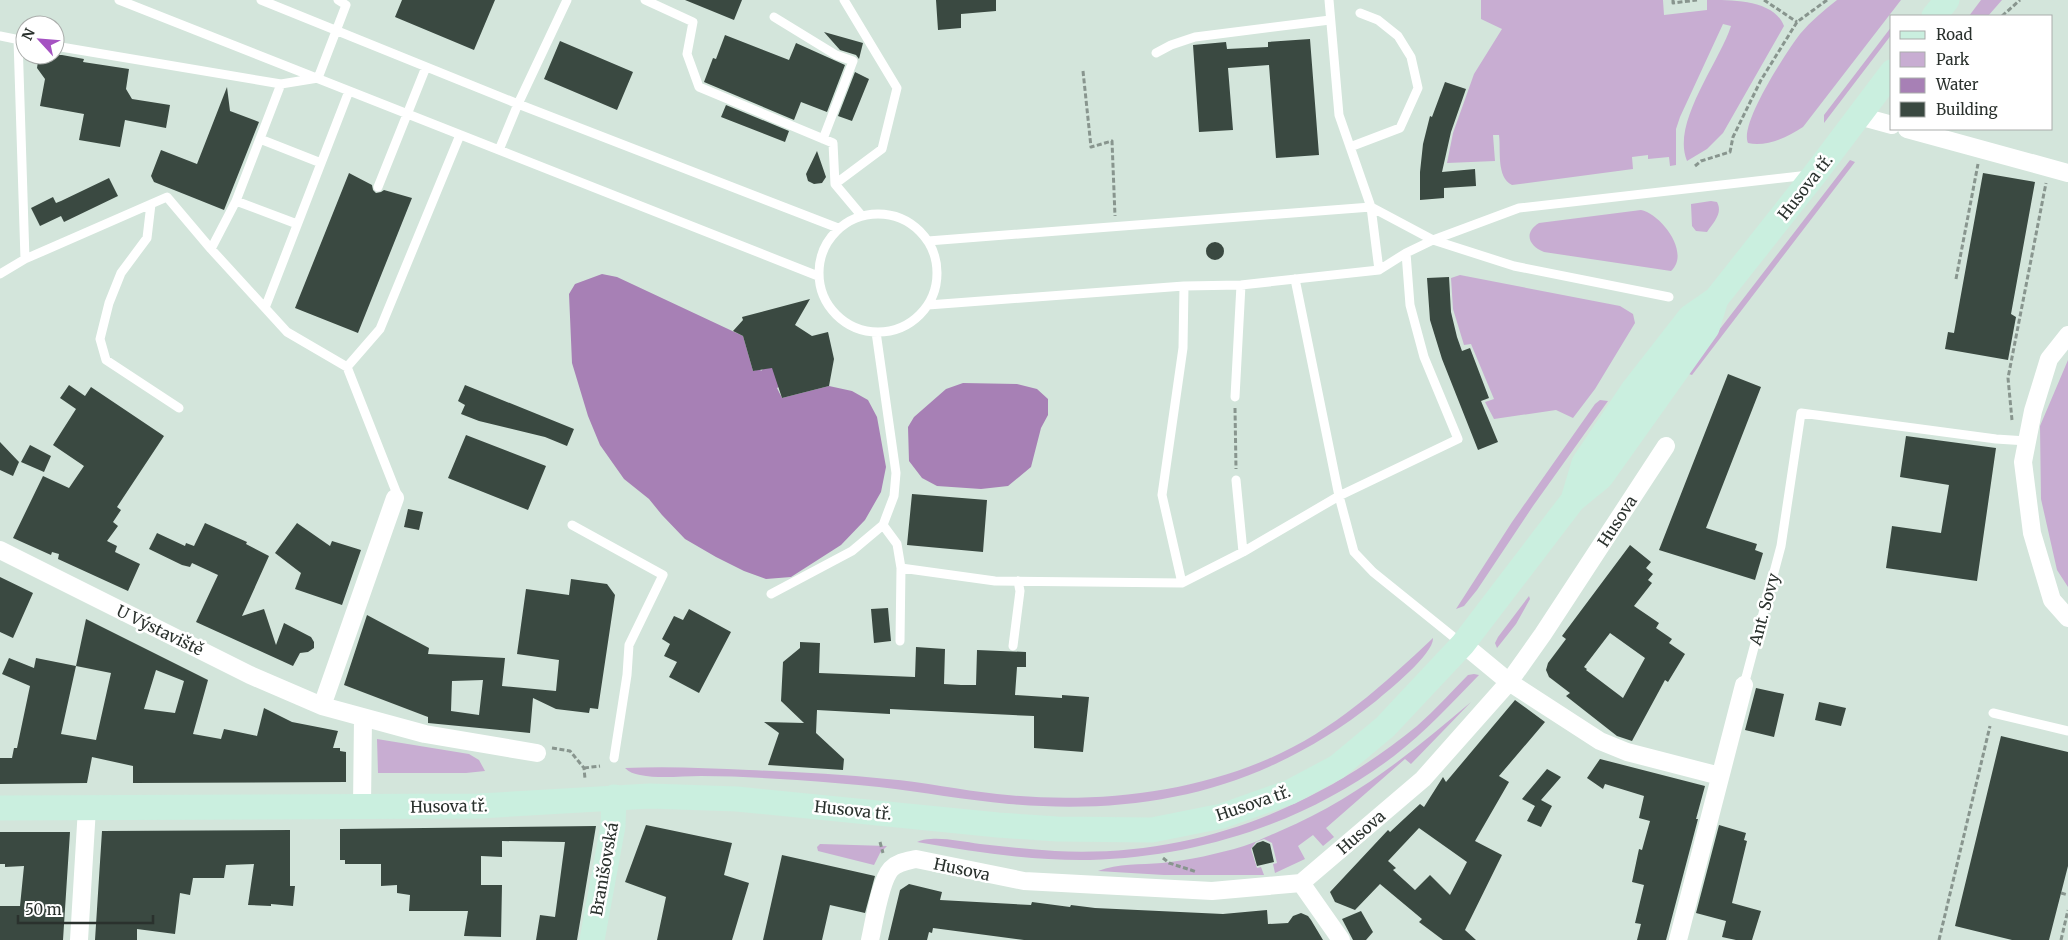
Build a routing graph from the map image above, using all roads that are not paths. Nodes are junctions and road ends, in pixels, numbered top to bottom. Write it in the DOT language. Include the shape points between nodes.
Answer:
graph roads {
  1 [pos="119,0"];
  2 [pos="261,0"];
  3 [pos="338,0"];
  4 [pos="567,0"];
  5 [pos="644,0"];
  6 [pos="844,0"];
  7 [pos="1328,0"];
  8 [pos="1947,0"];
  9 [pos="1360,13"];
  10 [pos="1935,15"];
  11 [pos="774,17"];
  12 [pos="1330,20"];
  13 [pos="337,31"];
  14 [pos="0,36"];
  15 [pos="15,39"];
  16 [pos="65,48"];
  17 [pos="1156,53"];
  18 [pos="22,65"];
  19 [pos="426,67"];
  20 [pos="1890,75"];
  21 [pos="318,78"];
  22 [pos="281,84"];
  23 [pos="349,91"];
  24 [pos="518,104"];
  25 [pos="406,114"];
  26 [pos="1859,116"];
  27 [pos="1890,124"];
  28 [pos="1911,130"];
  29 [pos="460,135"];
  30 [pos="260,139"];
  31 [pos="823,139"];
  32 [pos="1350,147"];
  33 [pos="499,150"];
  34 [pos="321,164"];
  35 [pos="2068,173"];
  36 [pos="1815,174"];
  37 [pos="836,184"];
  38 [pos="378,187"];
  39 [pos="236,201"];
  40 [pos="151,204"];
  41 [pos="1371,207"];
  42 [pos="861,215"];
  43 [pos="297,224"];
  44 [pos="838,228"];
  45 [pos="1433,240"];
  46 [pos="928,241"];
  47 [pos="211,249"];
  48 [pos="1406,253"];
  49 [pos="25,260"];
  50 [pos="1379,270"];
  51 [pos="0,274"];
  52 [pos="818,276"];
  53 [pos="1295,279"];
  54 [pos="1241,285"];
  55 [pos="1184,286"];
  56 [pos="1669,297"];
  57 [pos="928,305"];
  58 [pos="265,308"];
  59 [pos="876,332"];
  60 [pos="2068,335"];
  61 [pos="347,367"];
  62 [pos="1235,397"];
  63 [pos="179,408"];
  64 [pos="2027,440"];
  65 [pos="1666,446"];
  66 [pos="1236,480"];
  67 [pos="1339,496"];
  68 [pos="395,498"];
  69 [pos="572,525"];
  70 [pos="883,525"];
  71 [pos="0,550"];
  72 [pos="1243,552"];
  73 [pos="901,568"];
  74 [pos="1018,581"];
  75 [pos="1182,584"];
  76 [pos="771,594"];
  77 [pos="2068,618"];
  78 [pos="900,641"];
  79 [pos="1463,644"];
  80 [pos="1013,646"];
  81 [pos="1509,682"];
  82 [pos="1744,685"];
  83 [pos="322,706"];
  84 [pos="1993,713"];
  85 [pos="363,718"];
  86 [pos="2068,731"];
  87 [pos="537,753"];
  88 [pos="614,758"];
  89 [pos="1720,776"];
  90 [pos="614,797"];
  91 [pos="362,807"];
  92 [pos="0,808"];
  93 [pos="87,808"];
  94 [pos="1301,883"];
  95 [pos="79,940"];
  96 [pos="592,940"];
  97 [pos="870,940"];
  98 [pos="1342,940"];
  99 [pos="1678,940"];
  1 -- 21 [label="lane"];
  2 -- 13 [label="lane"];
  3 -- 13 [label="lane" via="346,5"];
  4 -- 24 [label="lane"];
  5 -- 31 [label="lane" via="693,22 687,54 699,87"];
  6 -- 37 [label="lane" via="897,88 882,149"];
  7 -- 12 [label="lane"];
  8 -- 10 [label="street"];
  9 -- 32 [label="lane" via="1378,20 1398,36 1412,57 1418,88 1400,128"];
  11 -- 31 [label="lane" via="836,55 853,61"];
  12 -- 17 [label="lane" via="1195,37"];
  12 -- 32 [label="lane" via="1339,115"];
  13 -- 19 [label="lane"];
  13 -- 21 [label="lane"];
  14 -- 15 [label="lane"];
  16 -- 22 [label="lane"];
  18 -- 49 [label="lane"];
  19 -- 24 [label="lane"];
  19 -- 25 [label="lane"];
  20 -- 26 [label="street, Husova tř."];
  21 -- 22 [label="lane"];
  21 -- 23 [label="lane"];
  22 -- 30 [label="lane"];
  23 -- 25 [label="lane"];
  23 -- 34 [label="lane"];
  24 -- 33 [label="lane"];
  24 -- 44 [label="lane"];
  25 -- 29 [label="lane"];
  25 -- 38 [label="lane"];
  26 -- 27 [label="street"];
  26 -- 36 [label="street, Husova tř."];
  28 -- 35 [label="street"];
  29 -- 33 [label="lane"];
  29 -- 61 [label="lane" via="380,329"];
  30 -- 34 [label="lane"];
  30 -- 39 [label="lane"];
  31 -- 37 [label="lane" via="833,143"];
  32 -- 41 [label="lane"];
  33 -- 52 [label="lane"];
  34 -- 43 [label="lane"];
  36 -- 45 [label="lane" via="1519,208"];
  36 -- 79 [label="street, Husova tř." via="1716,299 1707,328 1601,477 1573,500"];
  37 -- 42 [label="lane"];
  39 -- 43 [label="lane"];
  39 -- 47 [label="lane"];
  40 -- 47 [label="lane" via="167,197"];
  40 -- 49 [label="lane"];
  40 -- 63 [label="lane" via="147,238 121,273 100,339 106,360"];
  41 -- 45 [label="lane"];
  41 -- 46 [label="lane"];
  41 -- 50 [label="lane"];
  42 -- 44 [label="lane"];
  42 -- 46 [label="lane" via="880,213 899,217 916,226"];
  43 -- 58 [label="lane"];
  44 -- 52 [label="lane" via="820,258"];
  45 -- 48 [label="lane"];
  45 -- 56 [label="lane" via="1514,266"];
  46 -- 57 [label="lane" via="938,273"];
  47 -- 58 [label="lane"];
  48 -- 50 [label="lane"];
  48 -- 67 [label="lane" via="1410,305 1424,357 1458,440"];
  49 -- 51 [label="lane"];
  50 -- 53 [label="lane"];
  52 -- 59 [label="lane" via="830,309 858,329"];
  53 -- 54 [label="lane"];
  53 -- 67 [label="lane"];
  54 -- 55 [label="lane"];
  54 -- 62 [label="lane"];
  55 -- 57 [label="lane"];
  55 -- 75 [label="lane" via="1183,348 1162,495"];
  57 -- 59 [label="lane" via="914,320 896,330"];
  58 -- 61 [label="lane" via="287,332"];
  59 -- 70 [label="lane" via="896,473 894,496"];
  60 -- 64 [label="street" via="2049,359"];
  61 -- 68 [label="lane" via="397,494"];
  64 -- 77 [label="street" via="2023,462 2032,533 2052,600"];
  64 -- 82 [label="lane, Ant. Sovy" via="1986,438 1801,413 1781,546"];
  65 -- 81 [label="street, Husova"];
  66 -- 72 [label="lane"];
  67 -- 72 [label="lane"];
  67 -- 79 [label="lane" via="1354,552 1373,572"];
  68 -- 83 [label="street"];
  69 -- 88 [label="lane" via="663,575 629,645"];
  70 -- 73 [label="lane" via="897,544"];
  70 -- 76 [label="lane" via="852,551"];
  71 -- 83 [label="street, U Výstaviště" via="250,675"];
  72 -- 75 [label="lane"];
  73 -- 74 [label="lane" via="995,581"];
  73 -- 78 [label="lane"];
  74 -- 75 [label="lane"];
  74 -- 80 [label="lane" via="1020,591"];
  79 -- 81 [label="street"];
  79 -- 90 [label="street, Husova tř." via="1386,727 1337,766 1290,792 1230,813 1152,830 1028,828 737,799"];
  81 -- 89 [label="street" via="1613,748"];
  81 -- 94 [label="street, Husova" via="1423,779"];
  82 -- 89 [label="street, Ant. Sovy"];
  83 -- 85 [label="street, U Výstaviště"];
  84 -- 86 [label="lane"];
  85 -- 87 [label="street, U Výstaviště" via="425,734"];
  85 -- 91 [label="street"];
  89 -- 99 [label="street, Ant. Sovy"];
  90 -- 91 [label="street, Husova tř." via="480,806"];
  90 -- 96 [label="street, Branišovská" via="613,826"];
  91 -- 93 [label="street, Husova tř."];
  92 -- 93 [label="street, Husova tř."];
  93 -- 95 [label="street"];
  94 -- 97 [label="street, Husova" via="1212,892 1024,881 916,859 903,861 891,869 881,891"];
  94 -- 98 [label="street"];
}
